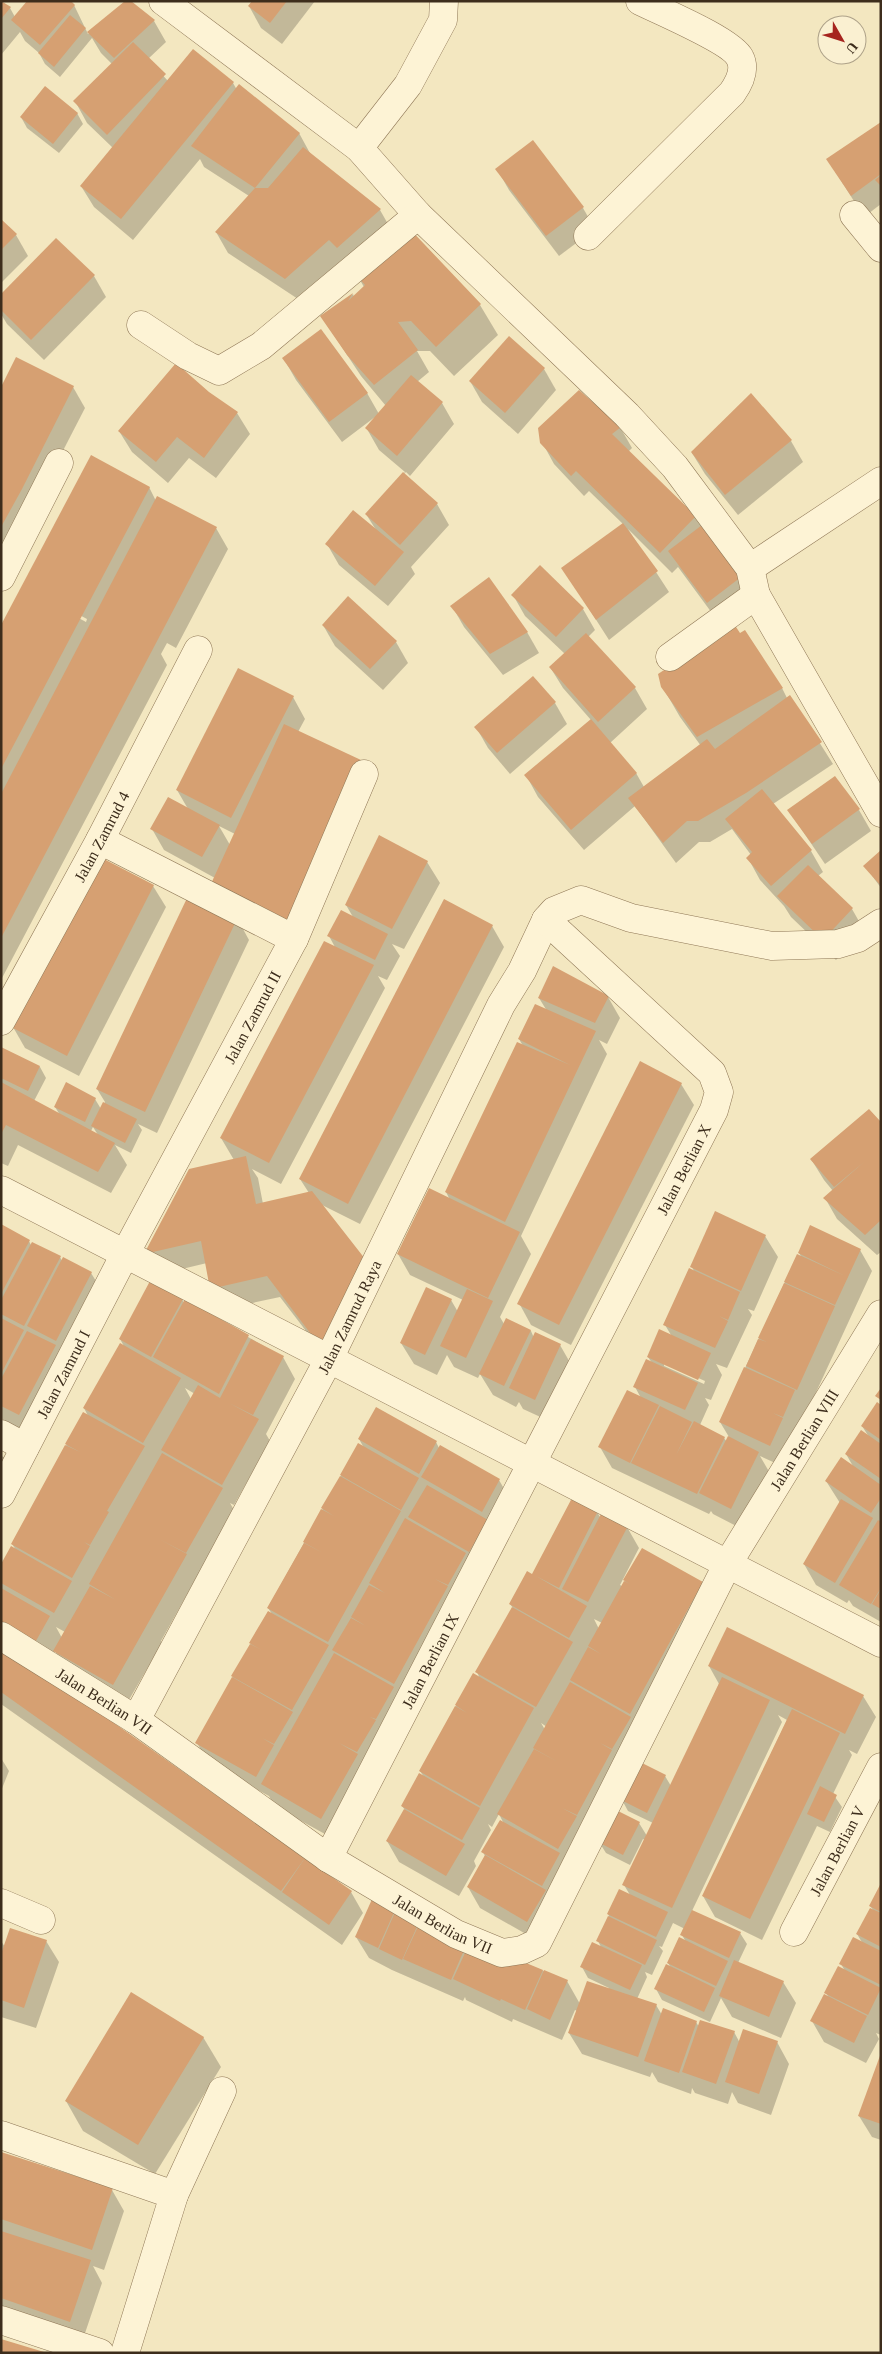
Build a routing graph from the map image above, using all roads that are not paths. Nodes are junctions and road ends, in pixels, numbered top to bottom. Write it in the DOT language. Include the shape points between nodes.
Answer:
graph roads {
  1 [pos="163,1"];
  2 [pos="444,1"];
  3 [pos="640,1"];
  4 [pos="359,148"];
  5 [pos="418,215"];
  6 [pos="854,215"];
  7 [pos="588,236"];
  8 [pos="881,248"];
  9 [pos="141,325"];
  10 [pos="59,462"];
  11 [pos="881,481"];
  12 [pos="750,568"];
  13 [pos="1,578"];
  14 [pos="756,595"];
  15 [pos="198,650"];
  16 [pos="670,657"];
  17 [pos="364,774"];
  18 [pos="881,813"];
  19 [pos="100,840"];
  20 [pos="550,916"];
  21 [pos="881,924"];
  22 [pos="294,939"];
  23 [pos="1,1021"];
  24 [pos="1,1190"];
  25 [pos="125,1254"];
  26 [pos="881,1314"];
  27 [pos="329,1359"];
  28 [pos="1,1434"];
  29 [pos="25,1446"];
  30 [pos="531,1464"];
  31 [pos="1,1494"];
  32 [pos="727,1565"];
  33 [pos="1,1636"];
  34 [pos="881,1643"];
  35 [pos="136,1720"];
  36 [pos="881,1767"];
  37 [pos="328,1858"];
  38 [pos="1,1903"];
  39 [pos="41,1920"];
  40 [pos="794,1932"];
  41 [pos="222,2091"];
  42 [pos="1,2135"];
  43 [pos="174,2195"];
  44 [pos="1,2320"];
  45 [pos="100,2353"];
  46 [pos="125,2353"];
  1 -- 4 [label="street"];
  2 -- 4 [label="street" via="443,20 408,85"];
  3 -- 7 [label="street" via="729,45 741,58 742,77 732,93"];
  4 -- 5 [label="street"];
  5 -- 9 [label="street" via="261,346 219,370 188,356"];
  5 -- 12 [label="street" via="627,416 675,467"];
  6 -- 8 [label="street"];
  10 -- 13 [label="street"];
  11 -- 12 [label="street"];
  12 -- 14 [label="street"];
  14 -- 16 [label="street"];
  14 -- 18 [label="street"];
  15 -- 19 [label="street, Jalan Zamrud 4"];
  17 -- 22 [label="street, Jalan Zamrud II"];
  19 -- 22 [label="street"];
  19 -- 23 [label="street, Jalan Zamrud 4"];
  20 -- 21 [label="street" via="581,900 631,918 772,946 838,944 858,938"];
  20 -- 27 [label="street, Jalan Zamrud Raya" via="501,1004"];
  20 -- 30 [label="street, Jalan Berlian X" via="712,1073 719,1092 714,1110"];
  22 -- 25 [label="street, Jalan Zamrud II"];
  24 -- 25 [label="street"];
  25 -- 27 [label="street"];
  25 -- 29 [label="street, Jalan Zamrud I"];
  26 -- 32 [label="street, Jalan Berlian VIII"];
  27 -- 30 [label="street"];
  27 -- 35 [label="street, Jalan Zamrud Raya"];
  28 -- 29 [label="street"];
  29 -- 31 [label="street, Jalan Zamrud I"];
  30 -- 32 [label="street"];
  30 -- 37 [label="street, Jalan Berlian IX"];
  32 -- 34 [label="street"];
  32 -- 37 [label="street, Jalan Berlian VII" via="537,1943 522,1950 502,1953 456,1934"];
  33 -- 35 [label="street, Jalan Berlian VII"];
  35 -- 37 [label="street, Jalan Berlian VII"];
  36 -- 40 [label="street, Jalan Berlian V"];
  38 -- 39 [label="street"];
  41 -- 43 [label="street"];
  42 -- 43 [label="street"];
  43 -- 46 [label="street"];
  44 -- 45 [label="street"];
}
